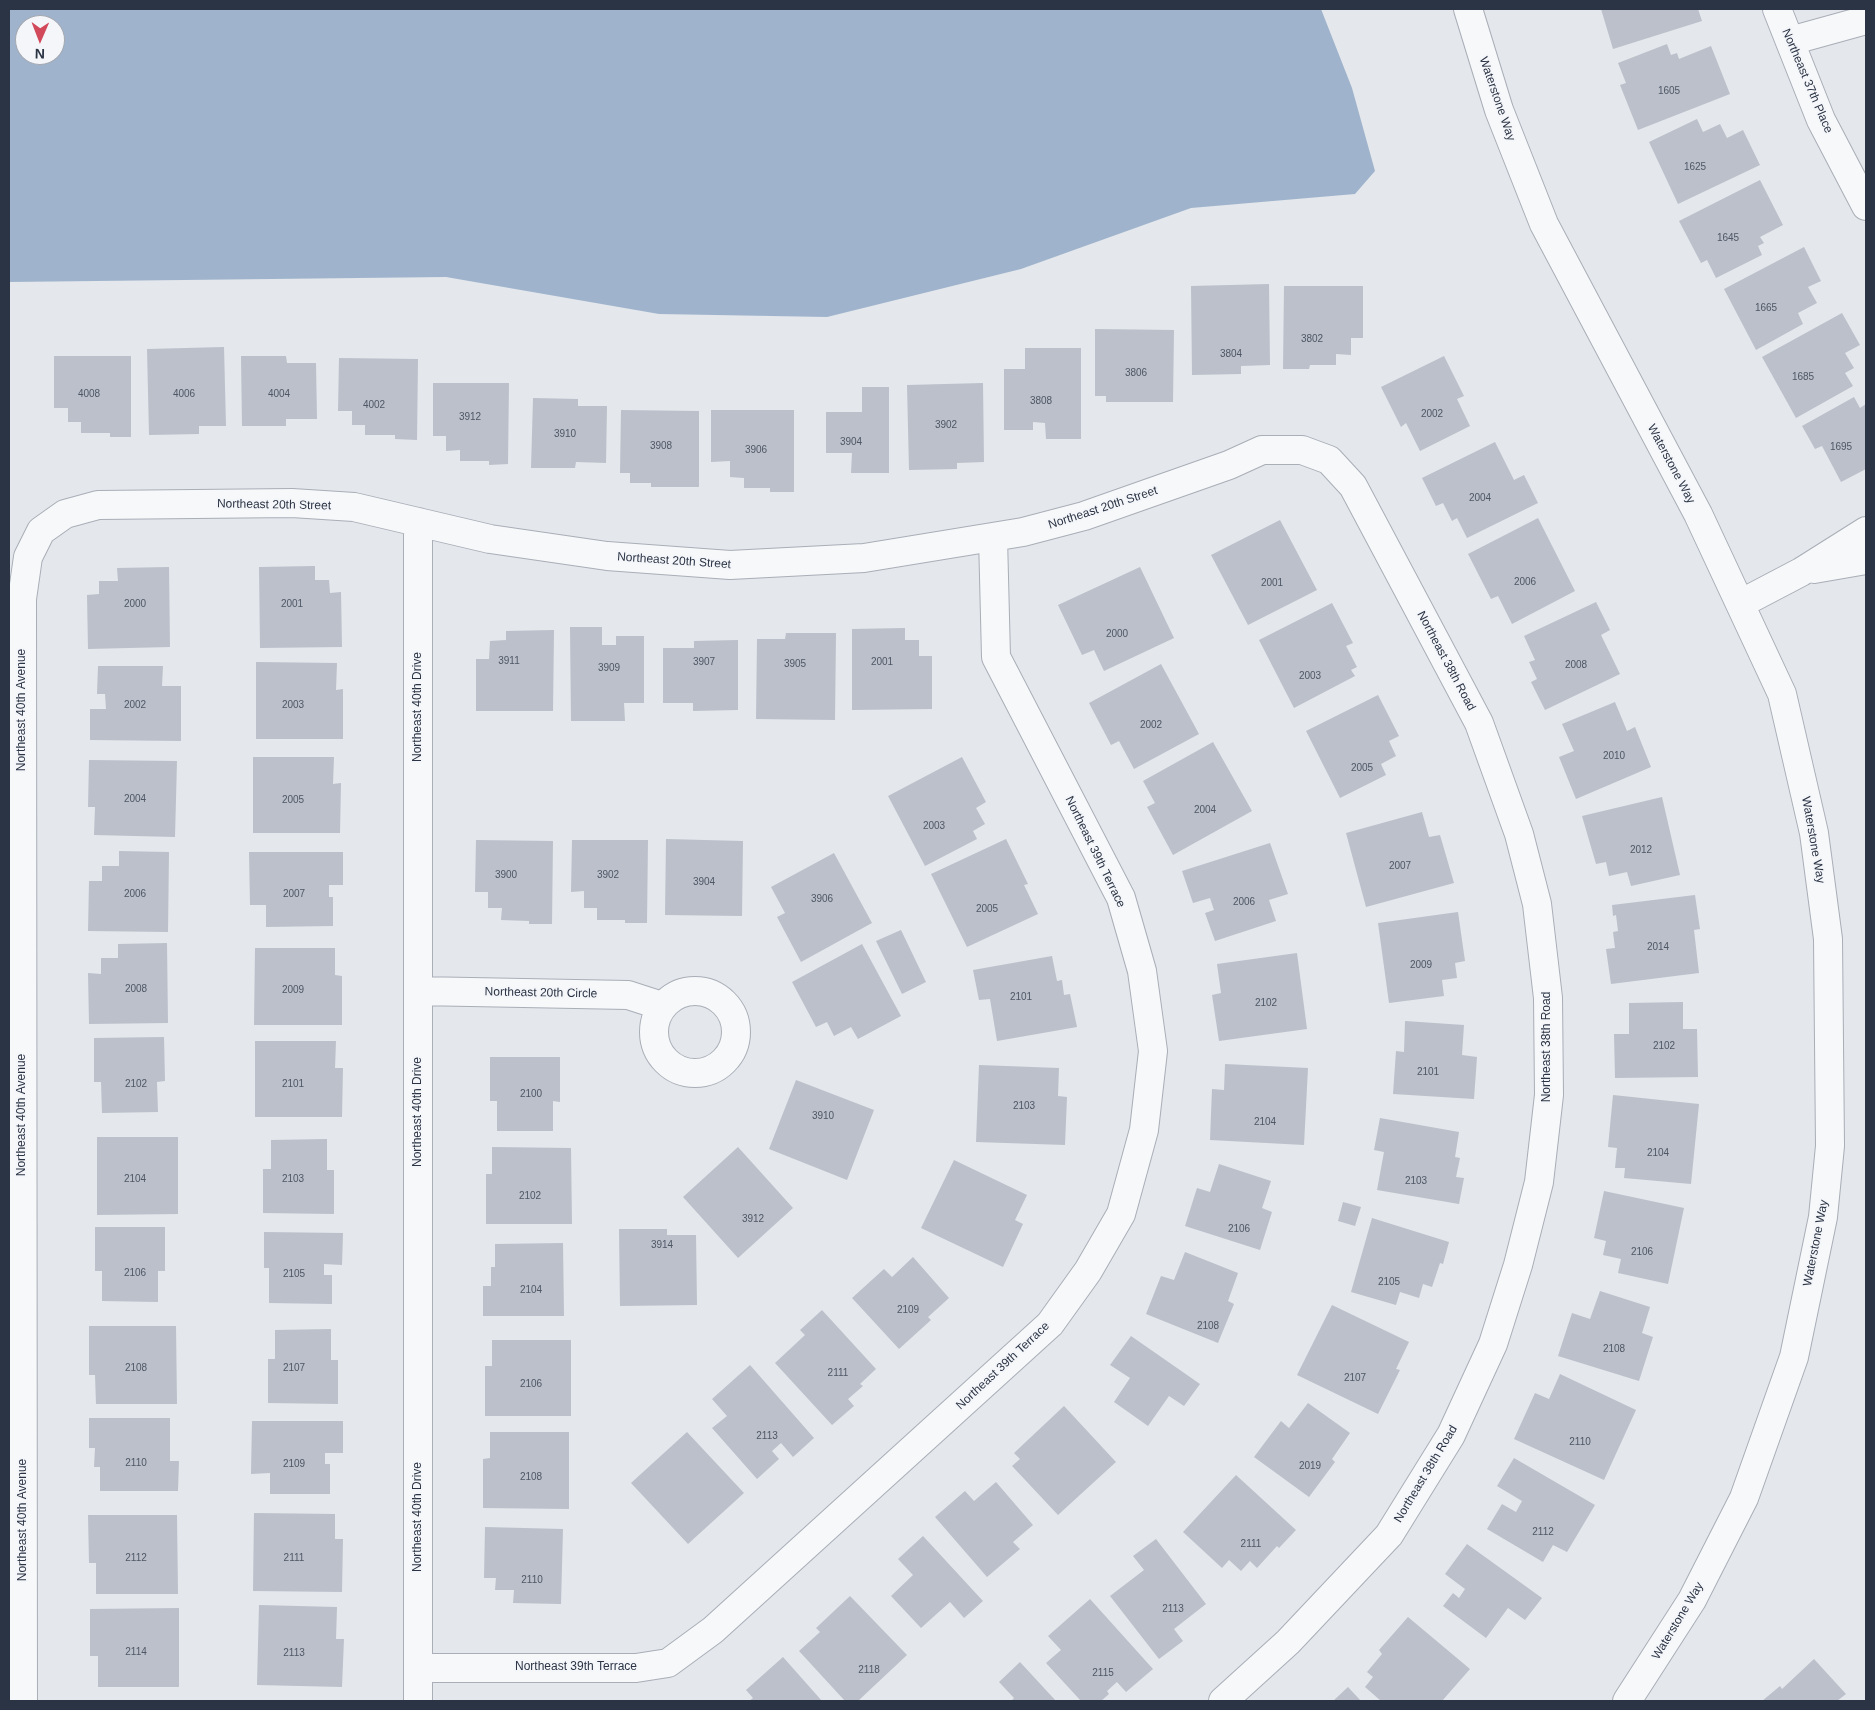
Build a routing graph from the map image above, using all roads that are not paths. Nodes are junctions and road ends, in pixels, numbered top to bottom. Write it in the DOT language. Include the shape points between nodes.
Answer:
graph roads {
  1 [pos="1468,9"];
  2 [pos="1777,9"];
  3 [pos="1866,20"];
  4 [pos="1790,41"];
  5 [pos="1866,206"];
  6 [pos="1302,450"];
  7 [pos="418,522"];
  8 [pos="41,531"];
  9 [pos="1866,531"];
  10 [pos="994,537"];
  11 [pos="1866,560"];
  12 [pos="1801,572"];
  13 [pos="1740,604"];
  14 [pos="418,991"];
  15 [pos="662,1006"];
  16 [pos="418,1668"];
  17 [pos="23,1701"];
  18 [pos="418,1701"];
  19 [pos="1223,1701"];
  20 [pos="1628,1701"];
  1 -- 13 [label="street, Waterstone Way" via="1499,110 1544,224 1698,514"];
  2 -- 4 [label="street, Northeast 37th Place"];
  3 -- 4 [label="street"];
  4 -- 5 [label="street, Northeast 37th Place" via="1820,120"];
  6 -- 10 [label="street, Northeast 20th Street" via="1262,450 1229,465 1084,516"];
  6 -- 19 [label="street, Northeast 38th Road" via="1329,460 1353,486 1479,723 1519,834 1537,904 1548,998 1549,1095 1540,1182 1518,1265 1494,1344 1451,1435 1389,1536 1288,1642"];
  7 -- 8 [label="street, Northeast 20th Street" via="354,507 292,503 98,505 65,514"];
  7 -- 10 [label="street, Northeast 20th Street" via="490,539 607,556 730,565 864,558"];
  7 -- 14 [label="street, Northeast 40th Drive"];
  8 -- 17 [label="street, Northeast 40th Avenue" via="28,558 22,599"];
  9 -- 12 [label="street"];
  10 -- 16 [label="street, Northeast 39th Terrace" via="996,657 1121,898 1142,971 1153,1050 1144,1130 1121,1214 1088,1272 1050,1324 713,1630 668,1663 636,1668"];
  11 -- 12 [label="street"];
  12 -- 13 [label="street"];
  13 -- 20 [label="street, Waterstone Way" via="1782,694 1814,832 1828,939 1830,1146 1823,1217 1794,1357 1744,1498 1692,1600"];
  14 -- 15 [label="street, Northeast 20th Circle" via="628,995"];
  14 -- 16 [label="street, Northeast 40th Drive"];
  16 -- 18 [label="street, Northeast 40th Drive"];
}
